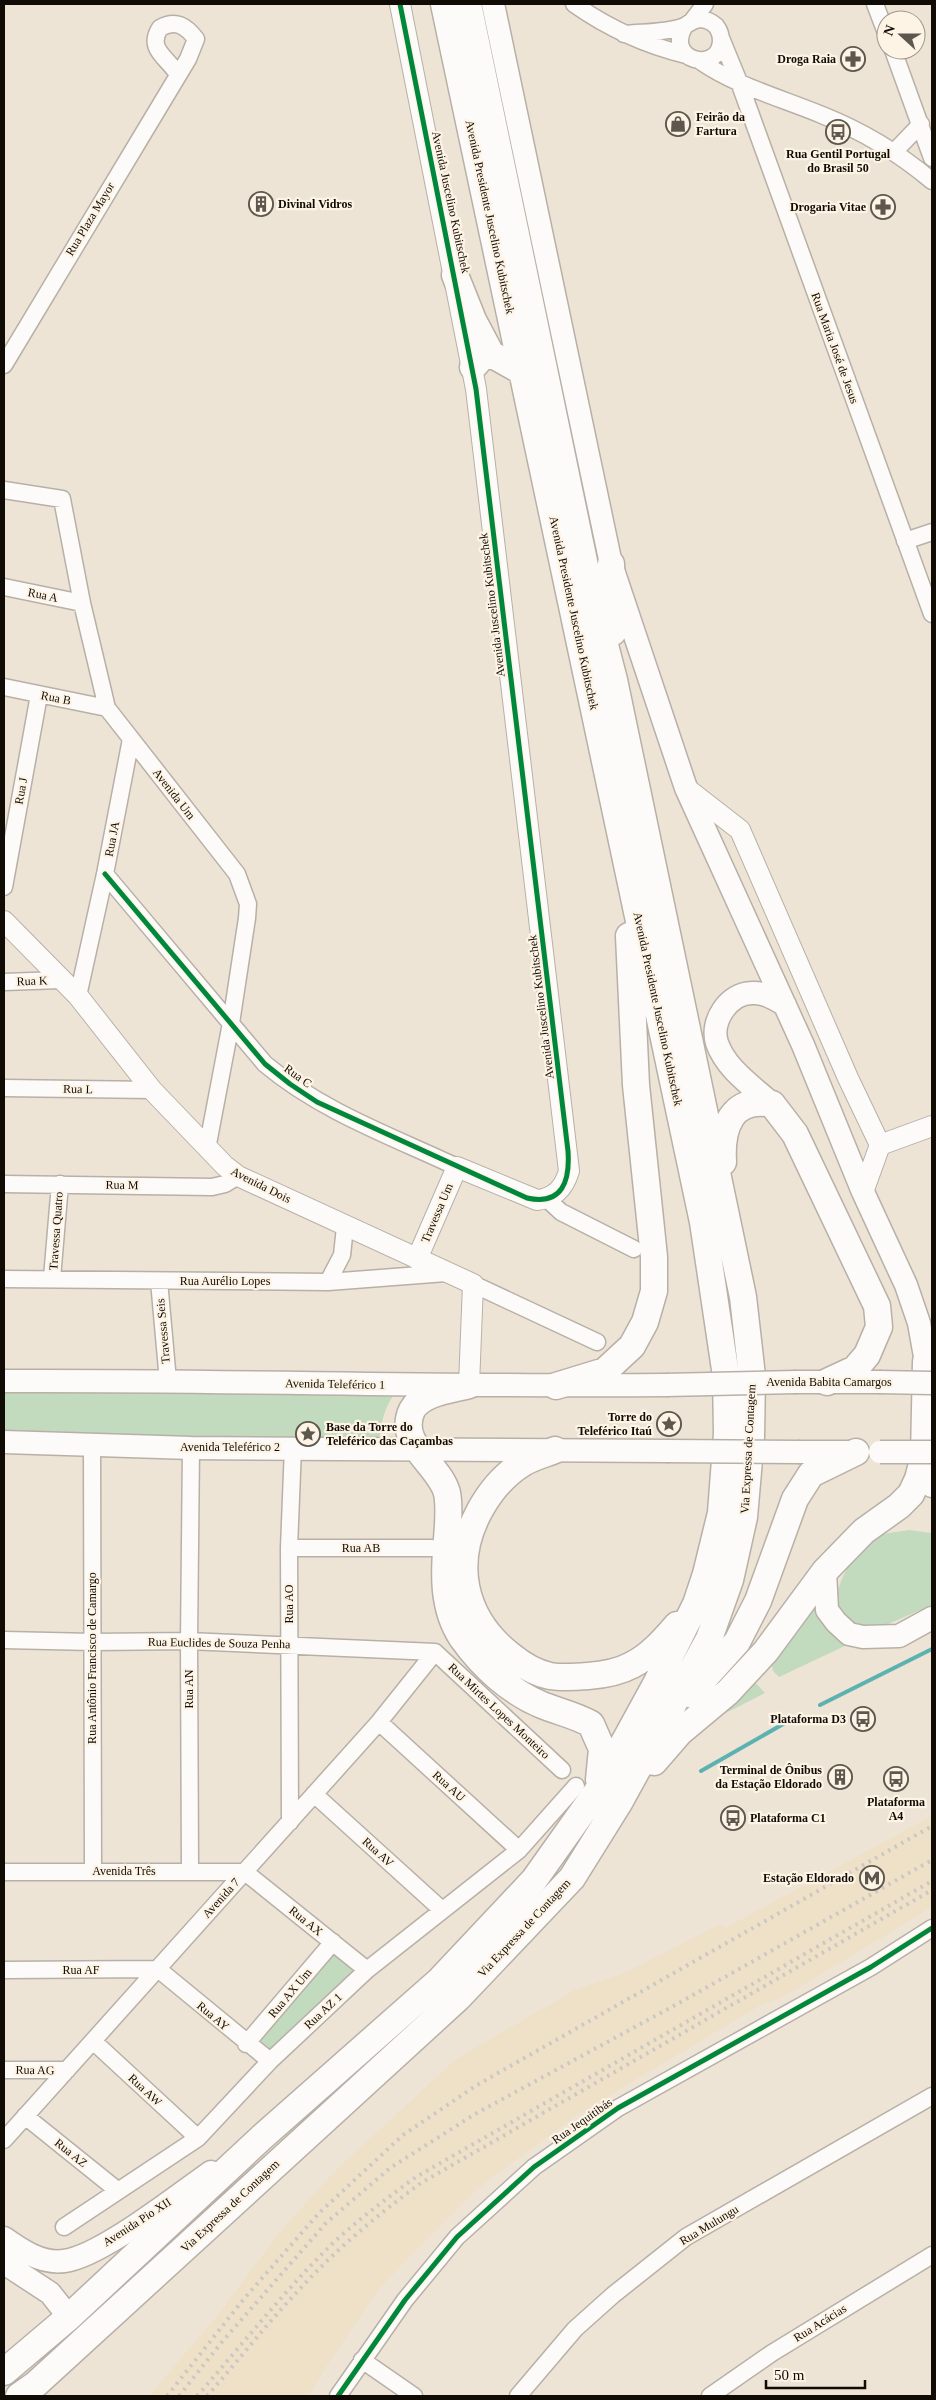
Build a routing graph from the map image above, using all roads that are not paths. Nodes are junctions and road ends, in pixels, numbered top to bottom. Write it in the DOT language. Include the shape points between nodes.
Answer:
graph roads {
  1 [pos="400,4"];
  2 [pos="444,4"];
  3 [pos="468,4"];
  4 [pos="493,4"];
  5 [pos="574,4"];
  6 [pos="705,4"];
  7 [pos="713,4"];
  8 [pos="688,24"];
  9 [pos="718,32"];
  10 [pos="624,34"];
  11 [pos="693,58"];
  12 [pos="896,60"];
  13 [pos="178,75"];
  14 [pos="739,82"];
  15 [pos="921,124"];
  16 [pos="894,152"];
  17 [pos="932,158"];
  18 [pos="932,181"];
  19 [pos="456,275"];
  20 [pos="482,360"];
  21 [pos="4,365"];
  22 [pos="523,372"];
  23 [pos="4,490"];
  24 [pos="932,532"];
  25 [pos="905,541"];
  26 [pos="611,564"];
  27 [pos="4,588"];
  28 [pos="82,603"];
  29 [pos="932,614"];
  30 [pos="614,680"];
  31 [pos="4,687"];
  32 [pos="39,695"];
  33 [pos="107,708"];
  34 [pos="131,739"];
  35 [pos="686,788"];
  36 [pos="625,858"];
  37 [pos="105,874"];
  38 [pos="4,887"];
  39 [pos="4,921"];
  40 [pos="61,980"];
  41 [pos="4,982"];
  42 [pos="78,996"];
  43 [pos="785,1005"];
  44 [pos="231,1023"];
  45 [pos="804,1045"];
  46 [pos="848,1078"];
  47 [pos="4,1088"];
  48 [pos="152,1090"];
  49 [pos="772,1104"];
  50 [pos="932,1126"];
  51 [pos="880,1145"];
  52 [pos="207,1149"];
  53 [pos="457,1167"];
  54 [pos="238,1176"];
  55 [pos="4,1184"];
  56 [pos="60,1184"];
  57 [pos="863,1192"];
  58 [pos="547,1199"];
  59 [pos="715,1217"];
  60 [pos="345,1227"];
  61 [pos="634,1249"];
  62 [pos="417,1259"];
  63 [pos="446,1273"];
  64 [pos="52,1278"];
  65 [pos="4,1279"];
  66 [pos="159,1281"];
  67 [pos="328,1282"];
  68 [pos="473,1284"];
  69 [pos="926,1327"];
  70 [pos="597,1342"];
  71 [pos="930,1374"];
  72 [pos="168,1380"];
  73 [pos="4,1381"];
  74 [pos="827,1382"];
  75 [pos="470,1385"];
  76 [pos="666,1385"];
  77 [pos="556,1386"];
  78 [pos="4,1442"];
  79 [pos="92,1446"];
  80 [pos="293,1447"];
  81 [pos="191,1448"];
  82 [pos="416,1449"];
  83 [pos="555,1450"];
  84 [pos="868,1452"];
  85 [pos="932,1452"];
  86 [pos="289,1548"];
  87 [pos="432,1548"];
  88 [pos="824,1571"];
  89 [pos="696,1604"];
  90 [pos="932,1618"];
  91 [pos="4,1640"];
  92 [pos="188,1641"];
  93 [pos="92,1642"];
  94 [pos="289,1645"];
  95 [pos="435,1652"];
  96 [pos="379,1722"];
  97 [pos="658,1732"];
  98 [pos="562,1770"];
  99 [pos="598,1792"];
  100 [pos="314,1794"];
  101 [pos="290,1822"];
  102 [pos="519,1850"];
  103 [pos="190,1870"];
  104 [pos="93,1871"];
  105 [pos="4,1872"];
  106 [pos="245,1872"];
  107 [pos="442,1910"];
  108 [pos="932,1928"];
  109 [pos="332,1942"];
  110 [pos="158,1969"];
  111 [pos="4,1970"];
  112 [pos="367,1970"];
  113 [pos="93,2041"];
  114 [pos="246,2044"];
  115 [pos="270,2061"];
  116 [pos="4,2070"];
  117 [pos="66,2070"];
  118 [pos="932,2096"];
  119 [pos="25,2116"];
  120 [pos="198,2138"];
  121 [pos="261,2138"];
  122 [pos="4,2140"];
  123 [pos="117,2190"];
  124 [pos="64,2227"];
  125 [pos="4,2238"];
  126 [pos="932,2255"];
  127 [pos="4,2263"];
  128 [pos="69,2317"];
  129 [pos="362,2360"];
  130 [pos="4,2372"];
  131 [pos="19,2396"];
  132 [pos="338,2396"];
  133 [pos="414,2396"];
  134 [pos="518,2396"];
  135 [pos="710,2396"];
  1 -- 19 [label="street, Avenida Juscelino Kubitschek"];
  2 -- 22 [label="highway, Avenida Presidente Juscelino Kubitschek"];
  3 -- 30 [label="highway, Avenida Presidente Juscelino Kubitschek" via="586,571"];
  4 -- 26 [label="main road"];
  5 -- 10 [label="street"];
  6 -- 8 [label="street"];
  7 -- 9 [label="street, Rua Maria José de Jesus"];
  8 -- 9 [label="street" via="704,20"];
  8 -- 10 [label="street"];
  8 -- 11 [label="street" via="681,32 680,44"];
  9 -- 11 [label="street" via="720,45 713,57"];
  9 -- 14 [label="street, Rua Maria José de Jesus"];
  10 -- 11 [label="street"];
  11 -- 14 [label="street"];
  12 -- 15 [label="street"];
  13 -- 13 [label="street, Rua Plaza Mayor" via="156,48 156,34 165,25 186,26 196,39"];
  13 -- 21 [label="street, Rua Plaza Mayor"];
  14 -- 16 [label="street" via="850,127"];
  14 -- 25 [label="street, Rua Maria José de Jesus"];
  15 -- 16 [label="street"];
  15 -- 17 [label="street"];
  16 -- 18 [label="street"];
  19 -- 20 [label="highway" via="477,329"];
  20 -- 22 [label="highway"];
  20 -- 58 [label="street, Avenida Juscelino Kubitschek" via="568,1151 566,1183 557,1194"];
  22 -- 36 [label="highway, Avenida Presidente Juscelino Kubitschek"];
  23 -- 28 [label="street, Avenida Um" via="62,499"];
  24 -- 25 [label="street"];
  25 -- 29 [label="street, Rua Maria José de Jesus"];
  26 -- 30 [label="highway"];
  26 -- 35 [label="main road"];
  27 -- 28 [label="street, Rua A"];
  28 -- 33 [label="street, Avenida Um"];
  30 -- 59 [label="highway, Avenida Presidente Juscelino Kubitschek"];
  31 -- 32 [label="street, Rua B"];
  32 -- 33 [label="street, Rua B"];
  32 -- 38 [label="street, Rua J"];
  33 -- 34 [label="street, Avenida Um"];
  34 -- 37 [label="street, Rua JA"];
  34 -- 44 [label="street, Avenida Um" via="237,874 244,889 248,904"];
  35 -- 43 [label="main road"];
  35 -- 46 [label="street" via="740,830"];
  36 -- 59 [label="highway, Avenida Presidente Juscelino Kubitschek"];
  36 -- 77 [label="highway" via="636,1085 654,1257 654,1291 645,1322 632,1346 605,1371"];
  37 -- 42 [label="street, Rua JA"];
  37 -- 44 [label="street, Rua C"];
  39 -- 40 [label="street, Avenida Dois"];
  40 -- 41 [label="street, Rua K"];
  40 -- 42 [label="street, Avenida Dois"];
  42 -- 48 [label="street, Avenida Dois"];
  43 -- 45 [label="main road"];
  43 -- 49 [label="main road" via="754,992 742,994 730,1001 716,1028 716,1041 722,1054 734,1070"];
  44 -- 52 [label="street, Avenida Um"];
  44 -- 53 [label="street, Rua C" via="266,1064 317,1102"];
  45 -- 46 [label="street"];
  45 -- 57 [label="main road"];
  46 -- 51 [label="street"];
  47 -- 48 [label="street, Rua L"];
  48 -- 52 [label="street, Avenida Dois"];
  49 -- 59 [label="highway" via="752,1102 739,1108 726,1128"];
  49 -- 74 [label="highway" via="795,1134 877,1306 879,1327 867,1355 855,1369"];
  50 -- 51 [label="street"];
  51 -- 57 [label="street"];
  52 -- 54 [label="street, Avenida Dois"];
  53 -- 58 [label="street, Rua C" via="527,1198"];
  53 -- 62 [label="street, Travessa Um"];
  54 -- 56 [label="street, Rua M" via="225,1184 212,1186"];
  54 -- 60 [label="street, Avenida Dois"];
  55 -- 56 [label="street, Rua M"];
  56 -- 64 [label="street, Travessa Quatro"];
  57 -- 69 [label="main road"];
  58 -- 61 [label="street" via="561,1212"];
  59 -- 89 [label="highway, Via Expressa de Contagem" via="727,1433 721,1513"];
  59 -- 97 [label="highway, Via Expressa de Contagem" via="744,1297 752,1376 744,1517 730,1580 709,1638"];
  60 -- 62 [label="street, Avenida Dois"];
  60 -- 67 [label="street" via="342,1255"];
  62 -- 63 [label="street, Avenida Dois"];
  63 -- 67 [label="street, Rua Aurélio Lopes"];
  63 -- 68 [label="street, Avenida Dois"];
  64 -- 65 [label="street, Rua Aurélio Lopes"];
  64 -- 66 [label="street, Rua Aurélio Lopes"];
  66 -- 67 [label="street, Rua Aurélio Lopes"];
  66 -- 72 [label="street, Travessa Seis"];
  68 -- 70 [label="street, Avenida Dois"];
  68 -- 75 [label="street"];
  69 -- 71 [label="main road"];
  71 -- 74 [label="main road, Avenida Babita Camargos, bridge" via="879,1382"];
  71 -- 88 [label="highway" via="924,1456 911,1494 864,1531"];
  72 -- 73 [label="main road, Avenida Teleférico 1"];
  72 -- 75 [label="main road, Avenida Teleférico 1"];
  74 -- 76 [label="main road, Avenida Babita Camargos, bridge"];
  75 -- 77 [label="main road, Avenida Teleférico 1"];
  75 -- 82 [label="highway" via="429,1396 413,1409 409,1422"];
  76 -- 77 [label="main road, Avenida Teleférico 1"];
  78 -- 79 [label="main road, Avenida Teleférico 2"];
  79 -- 81 [label="main road, Avenida Teleférico 2"];
  79 -- 93 [label="street, Rua Antônio Francisco de Camargo"];
  80 -- 81 [label="main road, Avenida Teleférico 2"];
  80 -- 82 [label="main road, Avenida Teleférico 2"];
  80 -- 86 [label="street, Rua AO"];
  81 -- 92 [label="street, Rua AN"];
  82 -- 83 [label="main road, Avenida Teleférico 2"];
  82 -- 99 [label="highway" via="447,1493 445,1589 462,1637 497,1678 525,1698 591,1724 602,1749"];
  83 -- 84 [label="main road, Avenida Teleférico 2, bridge"];
  83 -- 89 [label="highway" via="523,1463 491,1491 472,1525 464,1551 465,1588 477,1618 495,1643 522,1665 550,1676 603,1675 631,1666 661,1644"];
  84 -- 85 [label="main road, bridge"];
  84 -- 97 [label="highway" via="811,1474 795,1499 758,1601 737,1642"];
  86 -- 87 [label="street, Rua AB"];
  86 -- 94 [label="street, Rua AO"];
  88 -- 90 [label="main road" via="827,1610 849,1634 900,1636"];
  88 -- 99 [label="highway" via="766,1651 728,1692"];
  89 -- 99 [label="highway, Via Expressa de Contagem"];
  91 -- 93 [label="street, Rua Euclides de Souza Penha"];
  92 -- 93 [label="street, Rua Euclides de Souza Penha"];
  92 -- 94 [label="street, Rua Euclides de Souza Penha"];
  92 -- 103 [label="street, Rua AN"];
  93 -- 104 [label="street, Rua Antônio Francisco de Camargo"];
  94 -- 95 [label="street, Rua Euclides de Souza Penha"];
  94 -- 101 [label="street, Rua AO"];
  95 -- 96 [label="street, Avenida 7"];
  95 -- 98 [label="street, Rua Mirtes Lopes Monteiro"];
  96 -- 100 [label="street, Avenida 7"];
  96 -- 102 [label="street, Rua AU"];
  97 -- 99 [label="highway, Via Expressa de Contagem"];
  99 -- 102 [label="street, Rua AZ 1"];
  99 -- 121 [label="highway, Via Expressa de Contagem" via="534,1880 440,1980"];
  99 -- 131 [label="highway, Via Expressa de Contagem" via="572,1878 458,1998 36,2384"];
  100 -- 101 [label="street, Avenida 7"];
  100 -- 107 [label="street, Rua AV"];
  101 -- 106 [label="street, Avenida 7"];
  102 -- 107 [label="street, Rua AZ 1"];
  103 -- 104 [label="street, Avenida Três"];
  103 -- 106 [label="street, Avenida Três"];
  104 -- 105 [label="street, Avenida Três"];
  106 -- 109 [label="street, Rua AX"];
  106 -- 110 [label="street, Avenida 7"];
  107 -- 112 [label="street, Rua AZ 1"];
  108 -- 129 [label="street, Rua Jequitibás" via="871,1966 618,2108 534,2168 457,2237 405,2300"];
  109 -- 112 [label="street, Rua AX"];
  109 -- 114 [label="street, Rua AX Um"];
  110 -- 111 [label="street, Rua AF"];
  110 -- 113 [label="street, Avenida 7"];
  110 -- 114 [label="street, Rua AY"];
  112 -- 115 [label="street, Rua AZ 1"];
  113 -- 117 [label="street, Avenida 7"];
  113 -- 120 [label="street, Rua AW"];
  114 -- 115 [label="street, Rua AY"];
  115 -- 120 [label="street, Rua AZ 1"];
  116 -- 117 [label="street, Rua AG"];
  117 -- 119 [label="street, Avenida 7"];
  118 -- 134 [label="street, Rua Mulungu" via="679,2242 575,2329"];
  119 -- 122 [label="street, Avenida 7"];
  119 -- 123 [label="street, Rua AZ"];
  120 -- 123 [label="street, Rua AZ 1"];
  121 -- 125 [label="main road, Avenida Pio XII" via="117,2236 78,2257 63,2262 48,2261"];
  121 -- 128 [label="highway, Via Expressa de Contagem"];
  123 -- 124 [label="street, Rua AZ 1"];
  126 -- 135 [label="street, Rua Acácias" via="772,2353"];
  127 -- 128 [label="main road" via="50,2293"];
  128 -- 130 [label="highway, Via Expressa de Contagem"];
  129 -- 132 [label="street, Rua Jequitibás"];
  129 -- 133 [label="street"];
}
